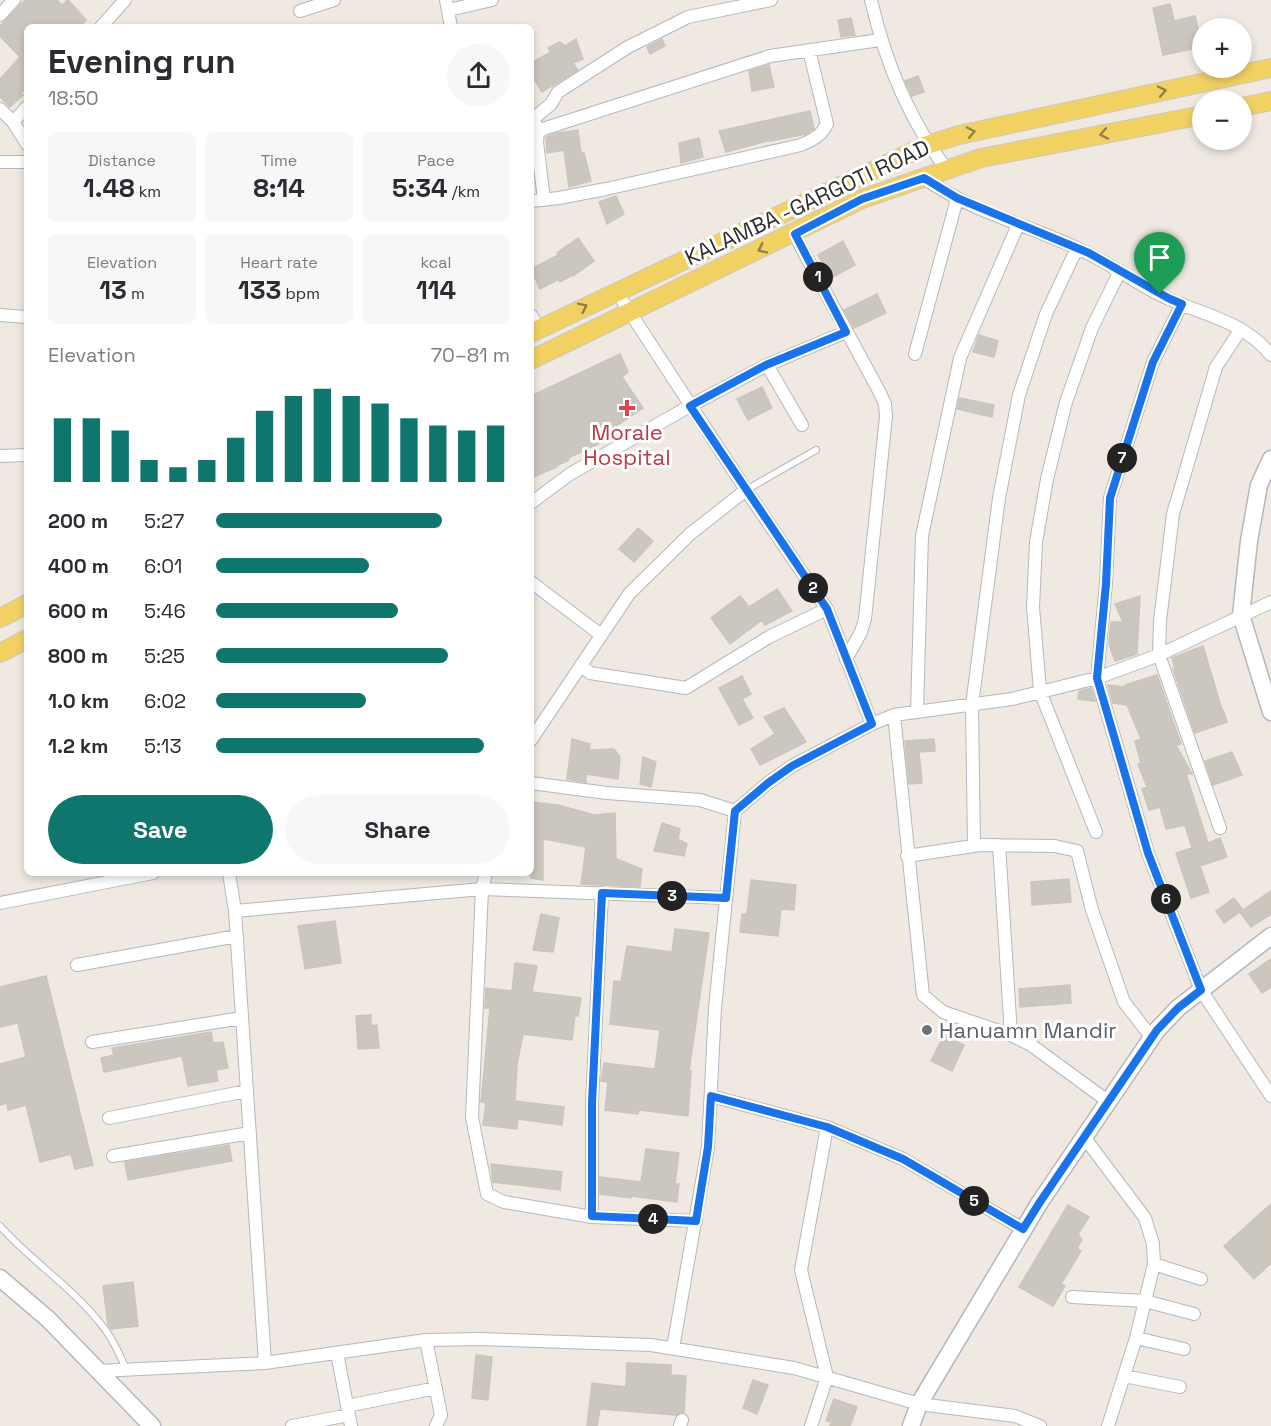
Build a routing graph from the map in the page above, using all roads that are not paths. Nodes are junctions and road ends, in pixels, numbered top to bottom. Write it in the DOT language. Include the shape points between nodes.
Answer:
graph roads {
  1 [pos="14,0"];
  2 [pos="125,0"];
  3 [pos="334,0"];
  4 [pos="492,0"];
  5 [pos="771,0"];
  6 [pos="871,0"];
  7 [pos="447,5"];
  8 [pos="300,11"];
  9 [pos="0,15"];
  10 [pos="103,24"];
  11 [pos="450,24"];
  12 [pos="880,40"];
  13 [pos="809,50"];
  14 [pos="1271,68"];
  15 [pos="1271,101"];
  16 [pos="1252,105"];
  17 [pos="0,109"];
  18 [pos="24,110"];
  19 [pos="1192,117"];
  20 [pos="13,122"];
  21 [pos="538,132"];
  22 [pos="24,139"];
  23 [pos="927,145"];
  24 [pos="0,162"];
  25 [pos="24,162"];
  26 [pos="946,170"];
  27 [pos="924,178"];
  28 [pos="957,198"];
  29 [pos="544,200"];
  30 [pos="534,201"];
  31 [pos="1018,225"];
  32 [pos="795,234"];
  33 [pos="1077,248"];
  34 [pos="1120,271"];
  35 [pos="616,291"];
  36 [pos="1182,304"];
  37 [pos="630,312"];
  38 [pos="0,315"];
  39 [pos="24,316"];
  40 [pos="534,325"];
  41 [pos="1241,329"];
  42 [pos="846,332"];
  43 [pos="915,354"];
  44 [pos="1271,355"];
  45 [pos="534,359"];
  46 [pos="766,365"];
  47 [pos="690,406"];
  48 [pos="802,425"];
  49 [pos="816,450"];
  50 [pos="24,454"];
  51 [pos="0,456"];
  52 [pos="1271,459"];
  53 [pos="746,490"];
  54 [pos="534,501"];
  55 [pos="534,584"];
  56 [pos="1271,602"];
  57 [pos="24,606"];
  58 [pos="827,609"];
  59 [pos="1241,615"];
  60 [pos="0,618"];
  61 [pos="601,635"];
  62 [pos="24,641"];
  63 [pos="0,653"];
  64 [pos="1159,655"];
  65 [pos="846,659"];
  66 [pos="581,665"];
  67 [pos="1097,678"];
  68 [pos="1040,691"];
  69 [pos="972,705"];
  70 [pos="917,712"];
  71 [pos="1271,712"];
  72 [pos="894,715"];
  73 [pos="872,724"];
  74 [pos="534,736"];
  75 [pos="534,783"];
  76 [pos="735,811"];
  77 [pos="1220,828"];
  78 [pos="1096,832"];
  79 [pos="999,845"];
  80 [pos="974,846"];
  81 [pos="907,856"];
  82 [pos="138,876"];
  83 [pos="229,876"];
  84 [pos="485,876"];
  85 [pos="482,889"];
  86 [pos="602,893"];
  87 [pos="726,898"];
  88 [pos="0,903"];
  89 [pos="235,911"];
  90 [pos="237,936"];
  91 [pos="1271,936"];
  92 [pos="77,965"];
  93 [pos="1201,990"];
  94 [pos="242,1018"];
  95 [pos="1011,1035"];
  96 [pos="1152,1038"];
  97 [pos="92,1042"];
  98 [pos="247,1091"];
  99 [pos="711,1096"];
  100 [pos="1271,1096"];
  101 [pos="1109,1102"];
  102 [pos="109,1118"];
  103 [pos="827,1127"];
  104 [pos="250,1133"];
  105 [pos="1084,1137"];
  106 [pos="113,1156"];
  107 [pos="592,1216"];
  108 [pos="696,1221"];
  109 [pos="0,1226"];
  110 [pos="1023,1229"];
  111 [pos="1154,1264"];
  112 [pos="0,1278"];
  113 [pos="1201,1279"];
  114 [pos="1072,1297"];
  115 [pos="1145,1301"];
  116 [pos="1194,1314"];
  117 [pos="1136,1338"];
  118 [pos="426,1340"];
  119 [pos="673,1348"];
  120 [pos="1184,1349"];
  121 [pos="337,1353"];
  122 [pos="265,1363"];
  123 [pos="126,1369"];
  124 [pos="99,1371"];
  125 [pos="1124,1376"];
  126 [pos="827,1377"];
  127 [pos="436,1388"];
  128 [pos="1180,1388"];
  129 [pos="919,1404"];
  130 [pos="349,1416"];
  131 [pos="298,1425"];
  132 [pos="152,1426"];
  133 [pos="436,1426"];
  134 [pos="812,1426"];
  135 [pos="911,1426"];
  136 [pos="1040,1426"];
  137 [pos="1108,1426"];
  1 -- 9 [label="street"];
  2 -- 10 [label="street"];
  3 -- 8 [label="street"];
  4 -- 7 [label="street"];
  5 -- 21 [label="street" via="688,16 628,47 558,92 534,118"];
  6 -- 12 [label="street"];
  7 -- 11 [label="street"];
  12 -- 13 [label="street"];
  12 -- 23 [label="street"];
  13 -- 21 [label="street" via="770,56"];
  13 -- 29 [label="street" via="827,124 812,140"];
  23 -- 14 [label="main road, KALAMBA -GARGOTI ROAD, one-way"];
  15 -- 16 [label="main road"];
  17 -- 20 [label="street"];
  18 -- 20 [label="street"];
  19 -- 26 [label="main road, one-way" via="981,158"];
  20 -- 22 [label="street"];
  21 -- 29 [label="street"];
  23 -- 26 [label="street"];
  23 -- 35 [label="main road, KALAMBA -GARGOTI ROAD"];
  24 -- 25 [label="street"];
  26 -- 27 [label="main road"];
  27 -- 28 [label="street"];
  27 -- 32 [label="main road" via="862,199"];
  28 -- 31 [label="street"];
  28 -- 43 [label="street"];
  29 -- 30 [label="street"];
  31 -- 33 [label="street"];
  31 -- 70 [label="street" via="960,358 922,536"];
  32 -- 37 [label="main road, one-way"];
  32 -- 42 [label="street"];
  33 -- 34 [label="street"];
  33 -- 69 [label="street" via="1046,314 1019,395 999,498"];
  34 -- 36 [label="street"];
  34 -- 68 [label="street" via="1092,328 1066,402 1047,479 1036,542 1033,607"];
  35 -- 37 [label="street"];
  40 -- 35 [label="main road, KALAMBA -GARGOTI ROAD, one-way"];
  36 -- 41 [label="street"];
  36 -- 67 [label="street" via="1153,362 1110,498"];
  37 -- 45 [label="main road"];
  37 -- 47 [label="street"];
  38 -- 39 [label="street"];
  41 -- 44 [label="street" via="1259,340"];
  41 -- 64 [label="street" via="1216,367 1173,514"];
  42 -- 46 [label="street"];
  42 -- 65 [label="street" via="879,391 886,417 865,619"];
  46 -- 47 [label="street"];
  46 -- 48 [label="street"];
  47 -- 53 [label="street"];
  47 -- 54 [label="street" via="570,474"];
  49 -- 53 [label="lane"];
  50 -- 51 [label="street"];
  52 -- 59 [label="street" via="1257,493"];
  53 -- 58 [label="street"];
  53 -- 61 [label="street" via="682,541 630,594"];
  55 -- 61 [label="street"];
  56 -- 59 [label="street"];
  57 -- 60 [label="main road"];
  58 -- 65 [label="street"];
  58 -- 66 [label="street" via="769,637 686,688 590,673"];
  59 -- 64 [label="street"];
  59 -- 71 [label="street"];
  61 -- 66 [label="street"];
  62 -- 63 [label="main road"];
  64 -- 67 [label="street"];
  64 -- 77 [label="street"];
  65 -- 73 [label="street"];
  66 -- 74 [label="street"];
  67 -- 68 [label="street"];
  67 -- 93 [label="street" via="1148,853"];
  68 -- 69 [label="street"];
  68 -- 78 [label="street"];
  69 -- 70 [label="street"];
  69 -- 80 [label="street"];
  70 -- 72 [label="street"];
  72 -- 73 [label="street"];
  72 -- 81 [label="street"];
  73 -- 76 [label="street" via="792,766"];
  75 -- 76 [label="street" via="700,800"];
  76 -- 87 [label="street"];
  79 -- 80 [label="street"];
  79 -- 95 [label="street"];
  79 -- 96 [label="street" via="1055,846 1077,851 1092,910 1124,1002"];
  80 -- 81 [label="street"];
  81 -- 95 [label="street" via="923,996 943,1012"];
  82 -- 88 [label="street"];
  83 -- 89 [label="street"];
  84 -- 85 [label="street"];
  85 -- 86 [label="street"];
  85 -- 89 [label="street"];
  85 -- 107 [label="street" via="472,1117 487,1194 504,1202"];
  86 -- 87 [label="street"];
  86 -- 107 [label="street" via="592,1103"];
  87 -- 99 [label="street"];
  89 -- 90 [label="street"];
  90 -- 92 [label="street"];
  90 -- 94 [label="street"];
  91 -- 93 [label="street"];
  93 -- 96 [label="street" via="1178,1008"];
  93 -- 100 [label="street"];
  94 -- 97 [label="street"];
  94 -- 98 [label="street"];
  95 -- 101 [label="street" via="1031,1045"];
  96 -- 101 [label="street"];
  98 -- 102 [label="street"];
  98 -- 104 [label="street"];
  99 -- 103 [label="street"];
  99 -- 108 [label="street" via="708,1147"];
  101 -- 105 [label="street"];
  103 -- 110 [label="street" via="903,1159"];
  103 -- 126 [label="street" via="801,1270"];
  104 -- 106 [label="street"];
  104 -- 122 [label="street"];
  105 -- 110 [label="street"];
  105 -- 111 [label="street" via="1145,1218"];
  107 -- 108 [label="street"];
  108 -- 119 [label="street"];
  109 -- 123 [label="lane" via="103,1327"];
  110 -- 129 [label="street"];
  111 -- 113 [label="street"];
  111 -- 115 [label="street"];
  112 -- 124 [label="street"];
  114 -- 115 [label="street"];
  115 -- 116 [label="street"];
  115 -- 117 [label="street"];
  117 -- 120 [label="street"];
  117 -- 125 [label="street"];
  118 -- 119 [label="street"];
  118 -- 121 [label="street"];
  118 -- 127 [label="street"];
  119 -- 126 [label="street"];
  121 -- 122 [label="street"];
  121 -- 130 [label="street"];
  122 -- 123 [label="street"];
  123 -- 124 [label="street"];
  124 -- 132 [label="street"];
  125 -- 128 [label="street"];
  125 -- 137 [label="street"];
  126 -- 129 [label="street"];
  126 -- 134 [label="street"];
  127 -- 130 [label="street"];
  127 -- 133 [label="street" via="441,1415"];
  129 -- 135 [label="street"];
  129 -- 136 [label="street" via="1015,1416"];
  130 -- 131 [label="street"];
}
